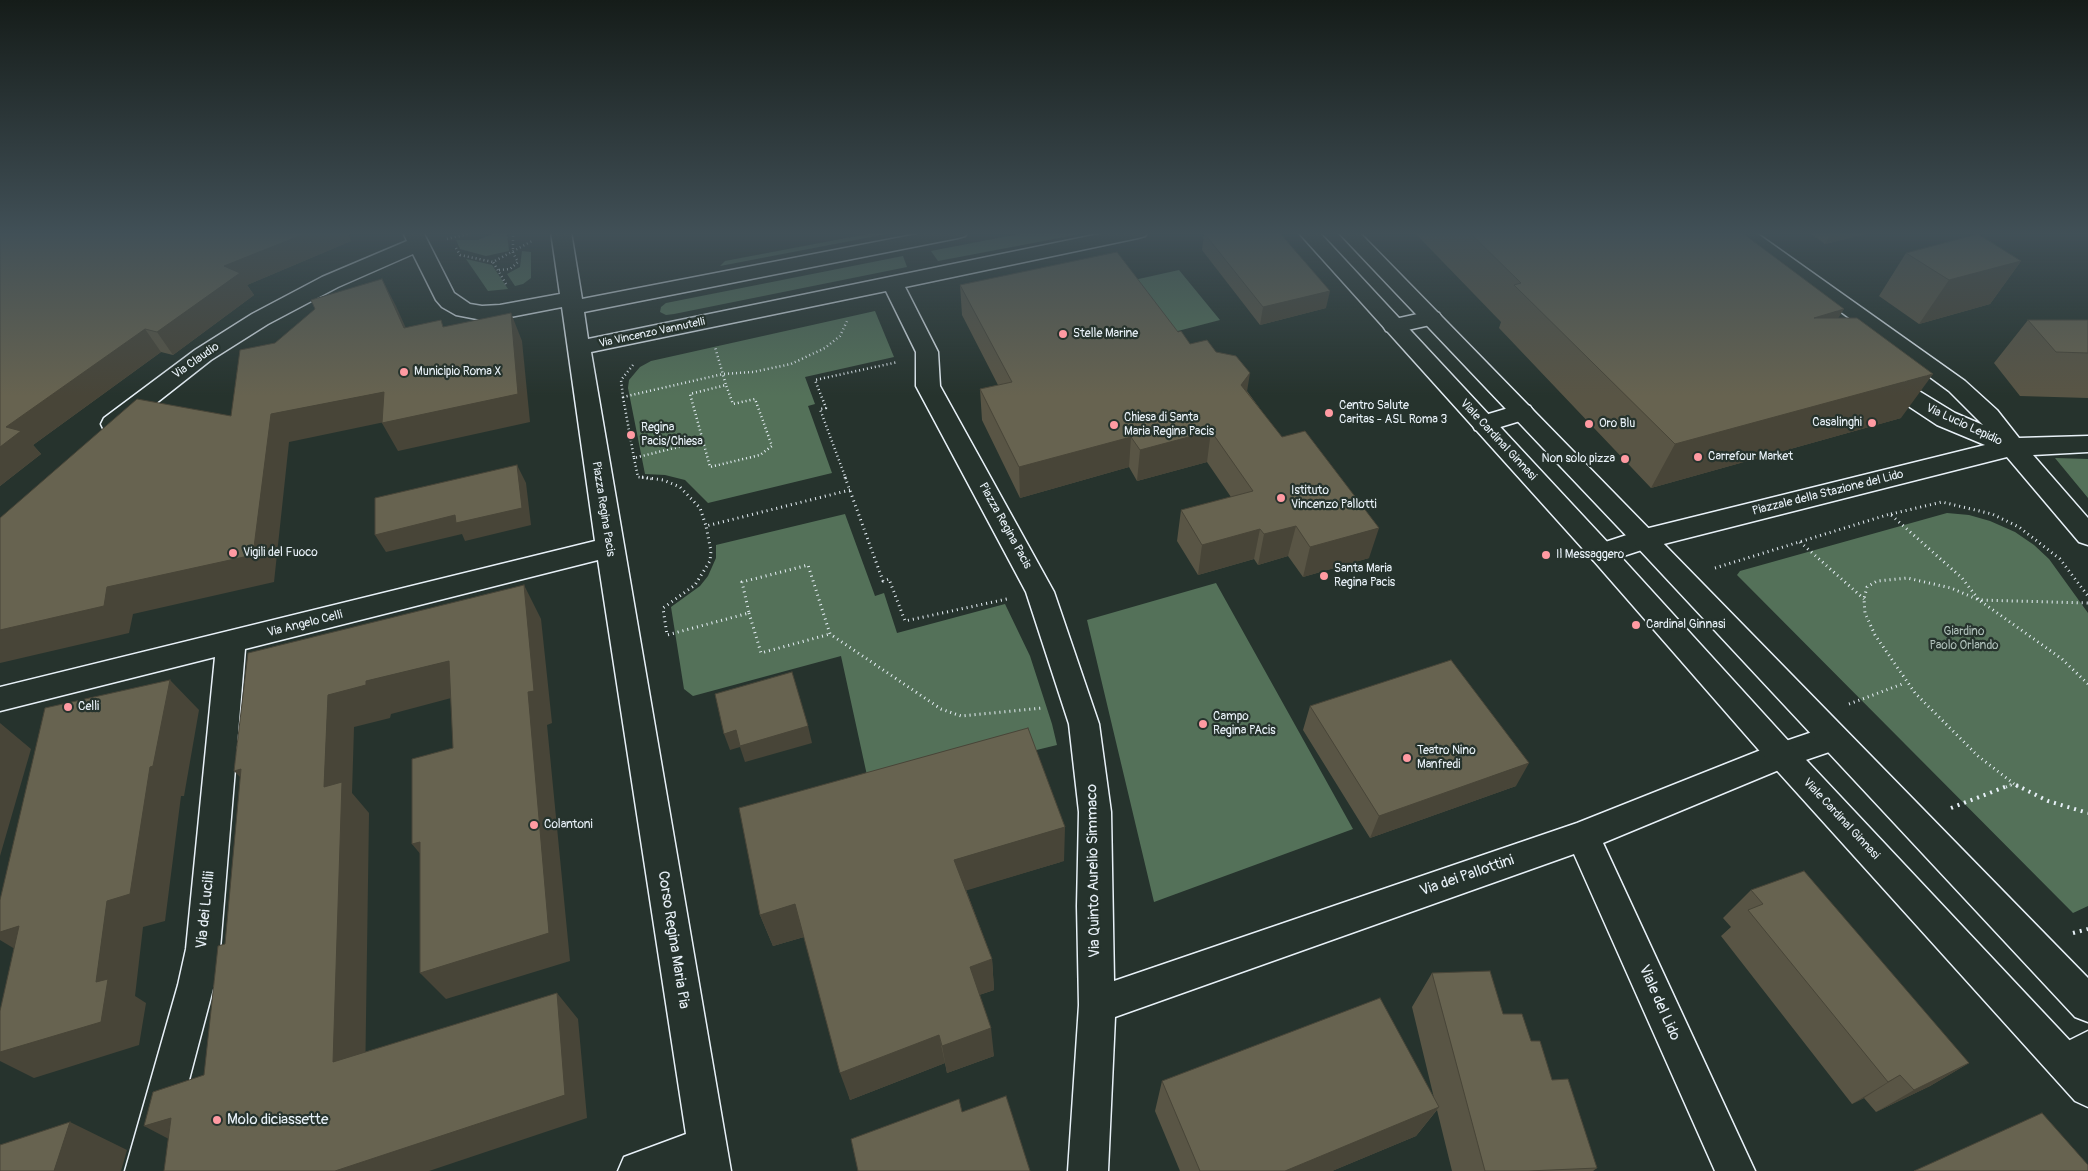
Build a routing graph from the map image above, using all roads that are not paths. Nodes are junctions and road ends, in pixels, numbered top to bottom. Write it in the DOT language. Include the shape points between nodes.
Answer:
graph roads {
  1 [pos="321,287"];
  2 [pos="440,287"];
  3 [pos="569,287"];
  4 [pos="660,287"];
  5 [pos="876,287"];
  6 [pos="896,287"];
  7 [pos="1358,287"];
  8 [pos="1401,287"];
  9 [pos="1819,287"];
  10 [pos="571,303"];
  11 [pos="1431,318"];
  12 [pos="1394,326"];
  13 [pos="578,348"];
  14 [pos="1864,365"];
  15 [pos="1522,412"];
  16 [pos="1484,424"];
  17 [pos="94,439"];
  18 [pos="2088,444"];
  19 [pos="2012,447"];
  20 [pos="2088,535"];
  21 [pos="1645,539"];
  22 [pos="609,547"];
  23 [pos="1602,553"];
  24 [pos="1037,585"];
  25 [pos="231,643"];
  26 [pos="0,699"];
  27 [pos="635,710"];
  28 [pos="1832,738"];
  29 [pos="1782,755"];
  30 [pos="1583,836"];
  31 [pos="2088,1004"];
  32 [pos="1097,1005"];
  33 [pos="2080,1067"];
  34 [pos="709,1158"];
  35 [pos="145,1171"];
  36 [pos="638,1171"];
  37 [pos="1088,1171"];
  38 [pos="1735,1171"];
  1 -- 17 [label="street, Via Claudio" via="260,318 196,360"];
  2 -- 10 [label="street" via="450,302 464,310 482,313"];
  3 -- 10 [label="street, Piazza Regina Pacis"];
  4 -- 10 [label="street"];
  5 -- 13 [label="street, Via Vincenzo Vannutelli"];
  6 -- 24 [label="street, Piazza Regina Pacis" via="925,346 928,386"];
  7 -- 12 [label="street, Viale Cardinal Ginnasi"];
  8 -- 11 [label="street"];
  9 -- 19 [label="street, Via Lucio Lepidio" via="1944,376 1979,406"];
  10 -- 13 [label="street, Piazza Regina Pacis"];
  11 -- 12 [label="street"];
  11 -- 15 [label="street"];
  12 -- 16 [label="street, Viale Cardinal Ginnasi"];
  13 -- 22 [label="street, Piazza Regina Pacis"];
  14 -- 19 [label="street, Via Lucio Lepidio" via="1933,412"];
  15 -- 16 [label="street"];
  15 -- 21 [label="street"];
  16 -- 23 [label="street, Viale Cardinal Ginnasi"];
  18 -- 19 [label="street, Piazzale della Stazione del Lido"];
  19 -- 20 [label="street"];
  19 -- 21 [label="street, Piazzale della Stazione del Lido"];
  21 -- 23 [label="street"];
  21 -- 28 [label="street"];
  22 -- 25 [label="street, Via Angelo Celli"];
  22 -- 27 [label="street, Piazza Regina Pacis"];
  23 -- 29 [label="street, Viale Cardinal Ginnasi"];
  24 -- 32 [label="street, Via Quinto Aurelio Simmaco" via="1084,724 1093,785"];
  25 -- 26 [label="street, Via Angelo Celli"];
  25 -- 35 [label="street, Via dei Lucilii" via="203,949"];
  27 -- 34 [label="street, Corso Regina Maria Pia"];
  28 -- 29 [label="street, Via dei Pallottini"];
  28 -- 31 [label="street"];
  29 -- 30 [label="street, Via dei Pallottini"];
  29 -- 33 [label="street, Viale Cardinal Ginnasi"];
  30 -- 32 [label="street, Via dei Pallottini"];
  30 -- 38 [label="street, Viale del Lido"];
  32 -- 37 [label="street, Via Quinto Aurelio Simmaco"];
  34 -- 36 [label="street"];
}
